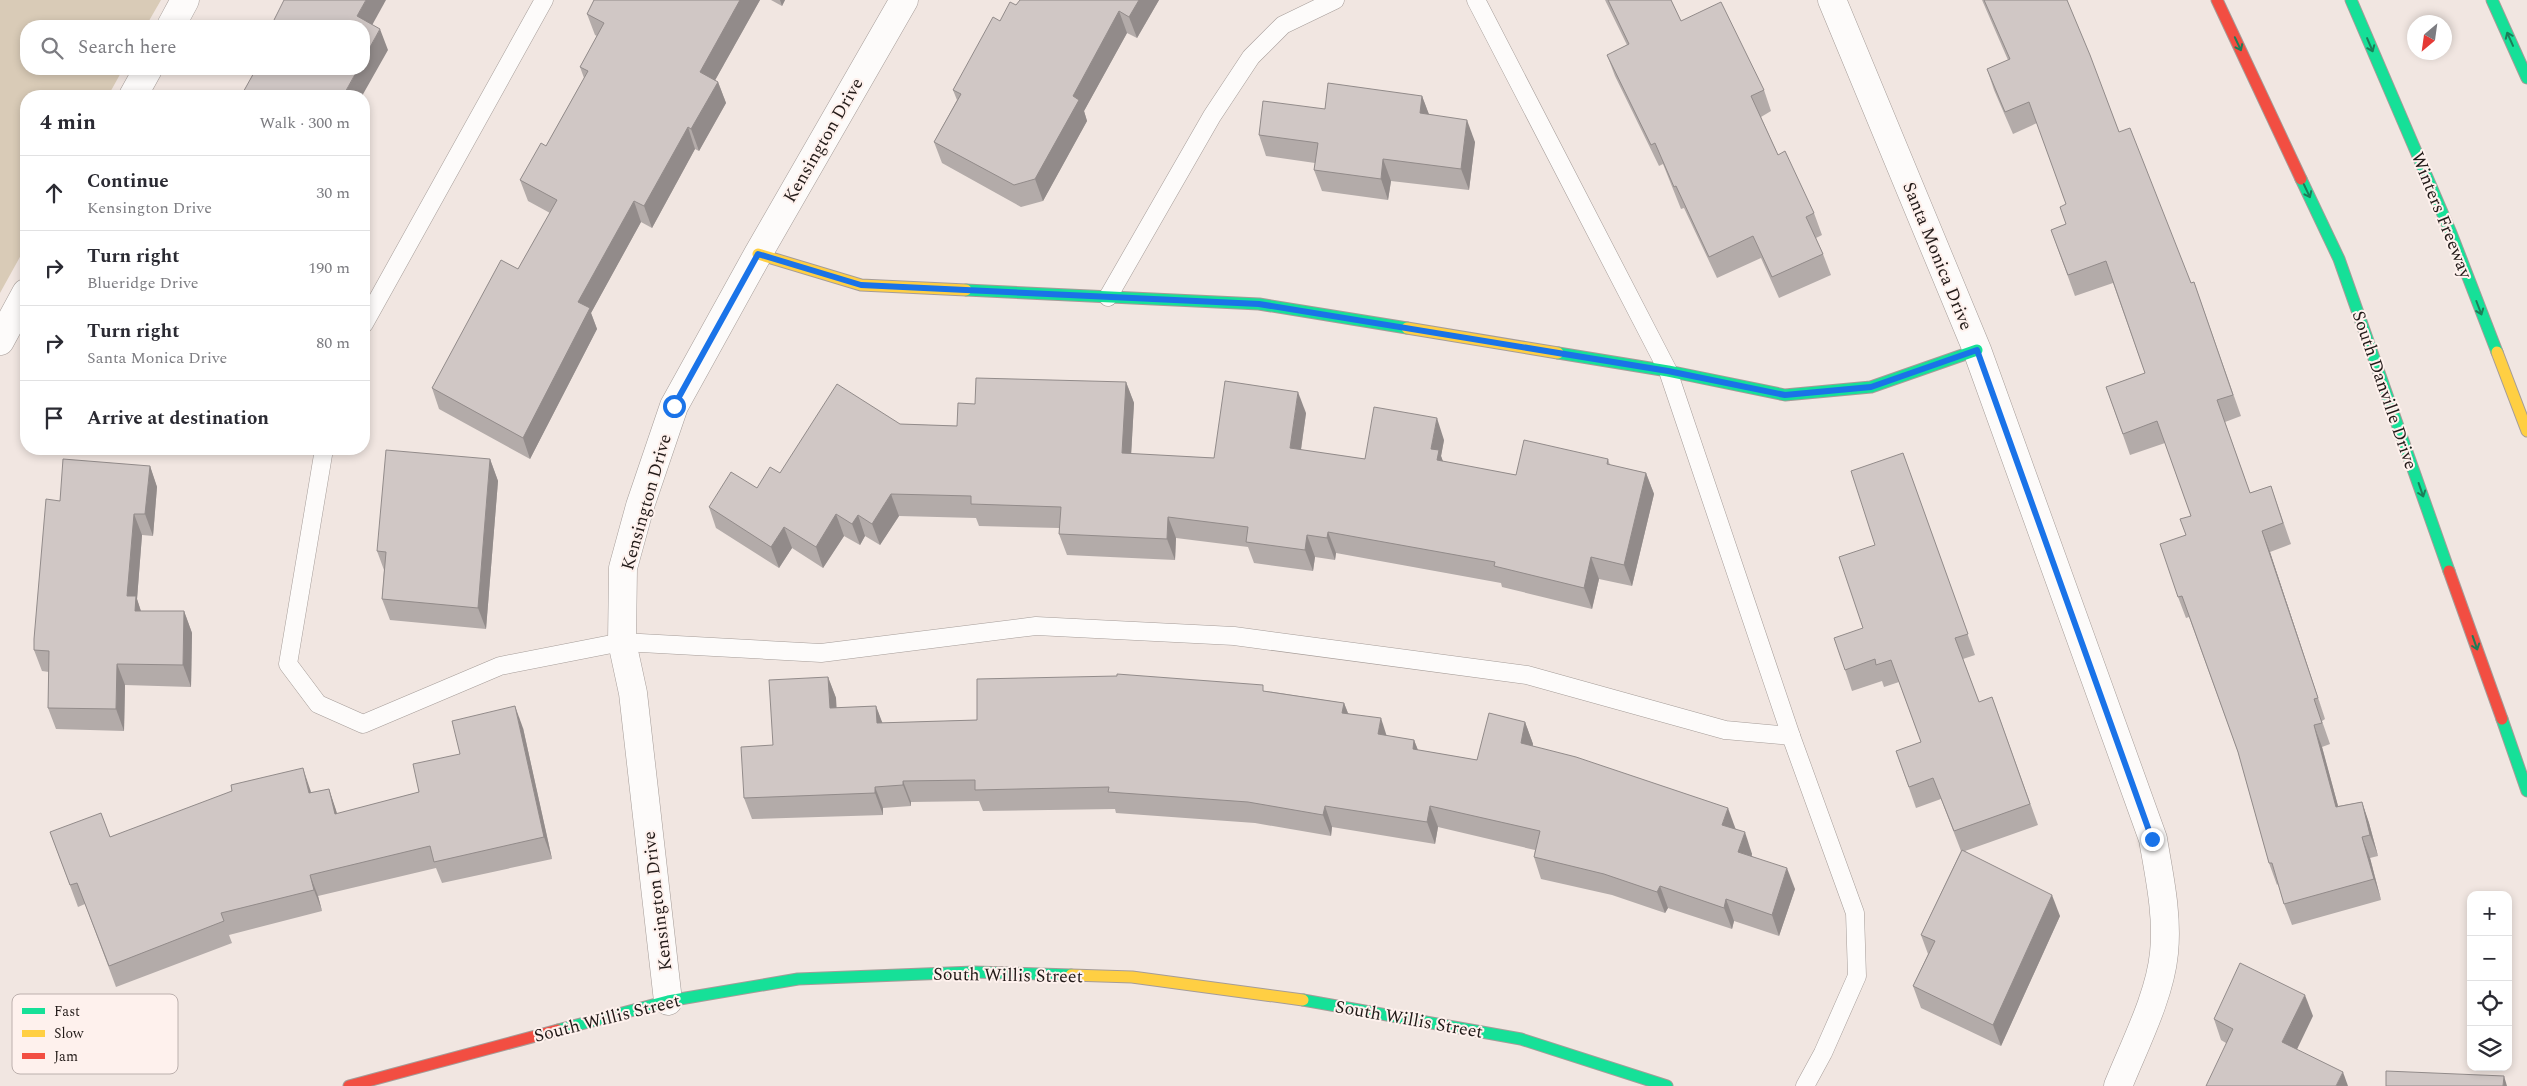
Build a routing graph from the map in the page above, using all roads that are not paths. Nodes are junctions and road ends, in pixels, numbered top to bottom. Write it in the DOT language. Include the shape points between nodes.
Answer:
graph roads {
  1 [pos="186,0"];
  2 [pos="544,0"];
  3 [pos="904,0"];
  4 [pos="1335,0"];
  5 [pos="1476,0"];
  6 [pos="1832,0"];
  7 [pos="2217,0"];
  8 [pos="2351,0"];
  9 [pos="2492,0"];
  10 [pos="174,20"];
  11 [pos="145,75"];
  12 [pos="2527,78"];
  13 [pos="136,90"];
  14 [pos="758,254"];
  15 [pos="1108,296"];
  16 [pos="20,304"];
  17 [pos="370,313"];
  18 [pos="0,341"];
  19 [pos="1977,350"];
  20 [pos="1668,371"];
  21 [pos="2527,431"];
  22 [pos="323,455"];
  23 [pos="622,642"];
  24 [pos="1791,736"];
  25 [pos="2527,790"];
  26 [pos="668,1001"];
  27 [pos="349,1086"];
  28 [pos="1667,1086"];
  29 [pos="1805,1086"];
  30 [pos="2118,1086"];
  1 -- 10 [label="street"];
  2 -- 17 [label="lane"];
  3 -- 14 [label="street, Kensington Drive"];
  4 -- 15 [label="lane" via="1283,25 1251,57 1212,116"];
  5 -- 20 [label="lane"];
  6 -- 19 [label="street, Santa Monica Drive"];
  7 -- 25 [label="main road, South Danville Drive, one-way" via="2339,259"];
  8 -- 21 [label="main road, Winters Freeway, one-way" via="2451,233"];
  12 -- 9 [label="main road, one-way"];
  11 -- 13 [label="street"];
  14 -- 15 [label="main road" via="861,285"];
  14 -- 23 [label="street, Kensington Drive" via="674,406 623,568"];
  15 -- 20 [label="main road" via="1259,304"];
  16 -- 18 [label="street"];
  19 -- 20 [label="main road" via="1871,387 1785,395"];
  19 -- 30 [label="street, Santa Monica Drive" via="2152,839 2162,893 2164,953 2151,1005"];
  20 -- 24 [label="lane"];
  22 -- 23 [label="lane" via="288,664 318,704 363,724 500,666"];
  23 -- 24 [label="lane" via="821,653 1036,626 1234,636 1527,675 1725,730"];
  23 -- 26 [label="street, Kensington Drive" via="633,693"];
  24 -- 29 [label="lane" via="1855,913 1857,976"];
  26 -- 27 [label="main road, South Willis Street"];
  26 -- 28 [label="main road, South Willis Street" via="798,979 974,972 1132,977 1298,998 1521,1039"];
}
